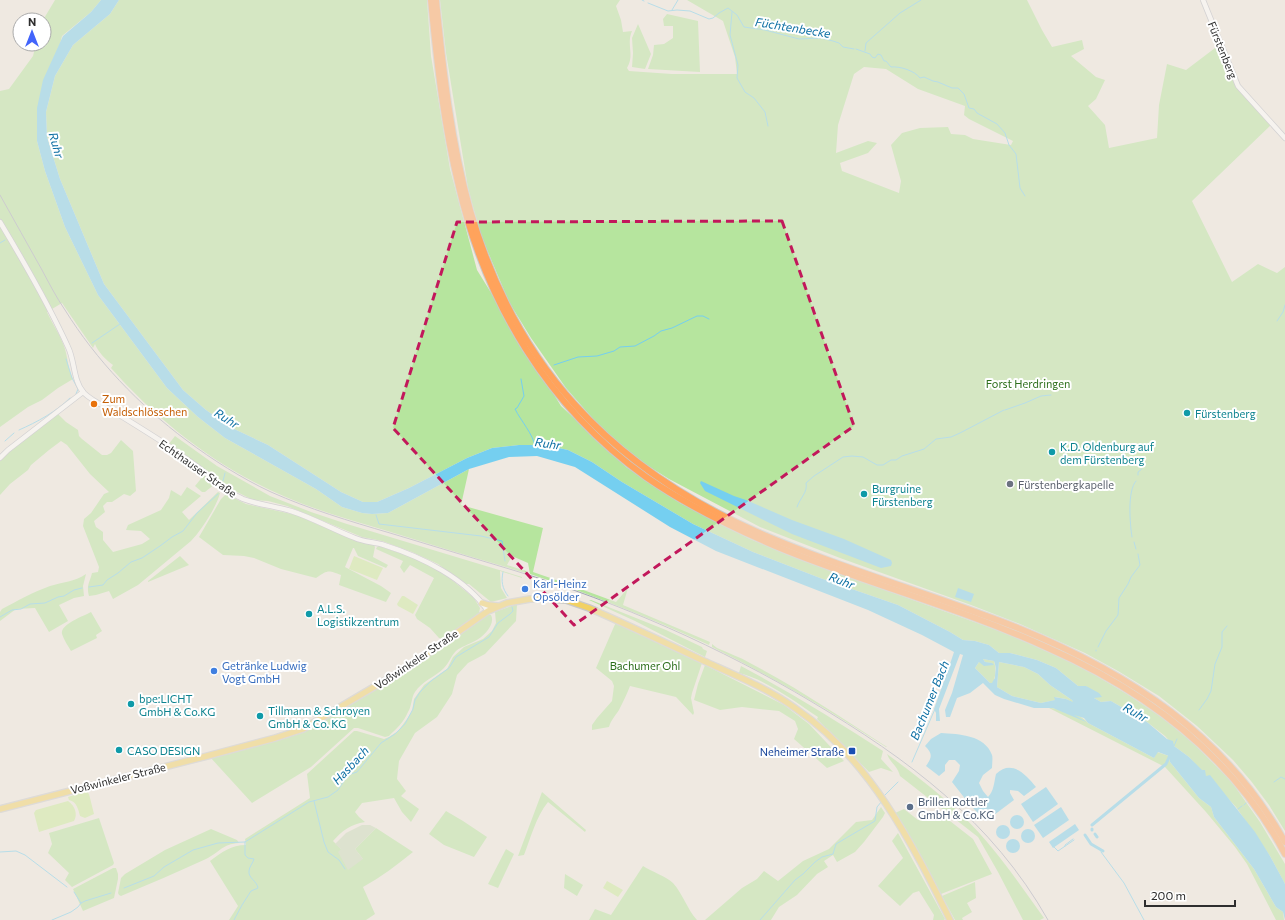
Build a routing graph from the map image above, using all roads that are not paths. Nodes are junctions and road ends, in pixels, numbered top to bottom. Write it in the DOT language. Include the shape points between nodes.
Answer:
graph roads {
  1 [pos="431,0"];
  2 [pos="436,0"];
  3 [pos="1203,0"];
  4 [pos="1285,138"];
  5 [pos="0,222"];
  6 [pos="83,392"];
  7 [pos="0,458"];
  8 [pos="482,603"];
  9 [pos="499,606"];
  10 [pos="488,612"];
  11 [pos="0,809"];
  12 [pos="1285,842"];
  13 [pos="1285,854"];
  14 [pos="950,920"];
  1 -- 13 [label="highway" via="437,63 450,148 474,242 506,317 524,348 576,416 646,477 685,502 729,525 805,557 978,618 1031,640 1066,655 1136,694 1179,725 1216,758 1254,804"];
  2 -- 12 [label="highway" via="455,147 470,211 486,259 511,314 529,345 557,385 590,422 649,472 731,520 800,549 1034,635 1103,668 1139,689 1194,730 1220,754 1258,800"];
  3 -- 4 [label="main road, Fürstenberg" via="1238,86"];
  5 -- 6 [label="main road" via="66,343 73,359 76,379"];
  6 -- 7 [label="main road"];
  6 -- 8 [label="main road, Echthauser Straße" via="175,451 230,493 250,501 290,510 358,539 424,560 445,572"];
  8 -- 9 [label="main road"];
  8 -- 10 [label="main road, Echthauser Straße"];
  9 -- 10 [label="main road, Voßwinkeler Straße"];
  9 -- 14 [label="main road" via="514,601 540,598 580,604 750,682 796,708 848,755 869,781 902,829"];
  10 -- 11 [label="main road, Voßwinkeler Straße" via="411,665 303,729"];
}
